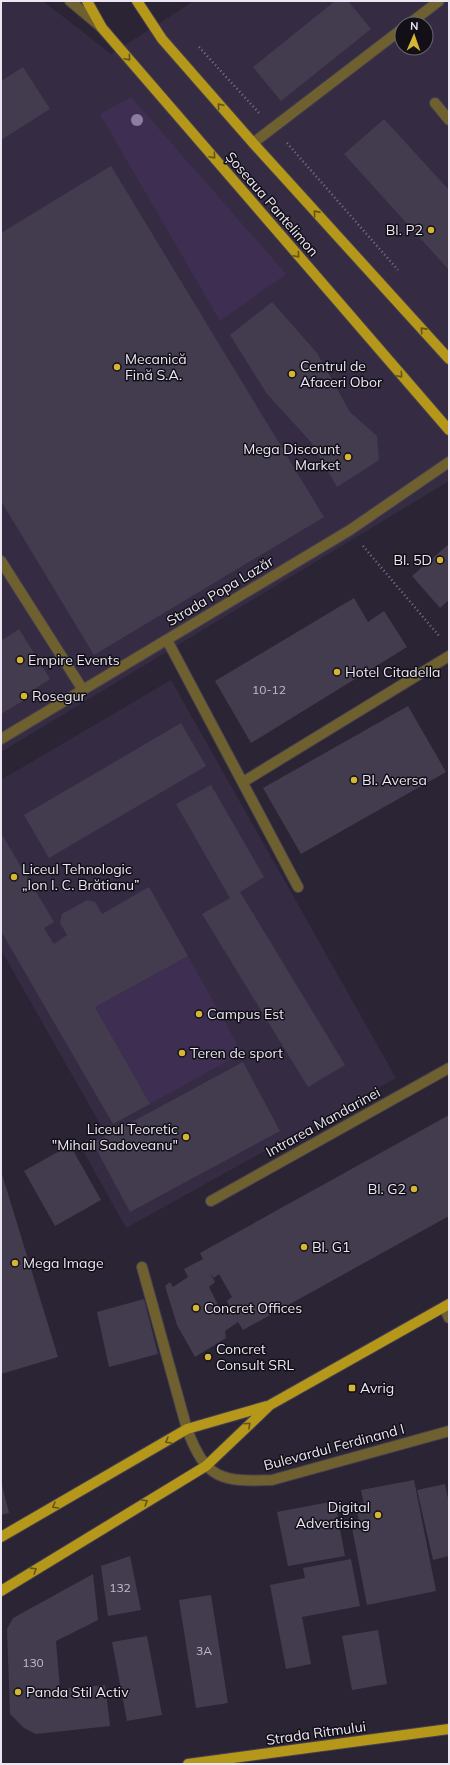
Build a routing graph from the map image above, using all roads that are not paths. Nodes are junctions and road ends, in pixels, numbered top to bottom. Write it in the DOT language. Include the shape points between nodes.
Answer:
graph roads {
  1 [pos="70,1"];
  2 [pos="87,1"];
  3 [pos="137,1"];
  4 [pos="440,1"];
  5 [pos="420,16"];
  6 [pos="102,28"];
  7 [pos="394,36"];
  8 [pos="435,103"];
  9 [pos="449,120"];
  10 [pos="253,143"];
  11 [pos="449,359"];
  12 [pos="449,430"];
  13 [pos="449,462"];
  14 [pos="1,561"];
  15 [pos="167,640"];
  16 [pos="449,656"];
  17 [pos="83,690"];
  18 [pos="1,739"];
  19 [pos="243,782"];
  20 [pos="298,887"];
  21 [pos="449,1068"];
  22 [pos="211,1201"];
  23 [pos="142,1267"];
  24 [pos="446,1305"];
  25 [pos="449,1318"];
  26 [pos="270,1405"];
  27 [pos="188,1429"];
  28 [pos="449,1431"];
  29 [pos="206,1466"];
  30 [pos="1,1537"];
  31 [pos="1,1591"];
  32 [pos="449,1729"];
  33 [pos="188,1764"];
  1 -- 6 [label="street, Șoseaua Pantelimon"];
  2 -- 6 [label="main road"];
  10 -- 3 [label="main road, Șoseaua Pantelimon, one-way" via="162,39"];
  4 -- 5 [label="street"];
  6 -- 12 [label="main road, Șoseaua Pantelimon, one-way"];
  7 -- 10 [label="street"];
  8 -- 9 [label="street"];
  11 -- 10 [label="main road, Șoseaua Pantelimon, one-way"];
  13 -- 15 [label="street, Strada Popa Lazăr" via="350,530"];
  14 -- 17 [label="street"];
  15 -- 17 [label="street, Strada Popa Lazăr"];
  15 -- 19 [label="street"];
  16 -- 19 [label="street"];
  17 -- 18 [label="street, Strada Popa Lazăr"];
  19 -- 20 [label="street"];
  21 -- 22 [label="street, Intrarea Mandarinei"];
  23 -- 27 [label="street"];
  24 -- 25 [label="street"];
  24 -- 26 [label="main road"];
  26 -- 27 [label="main road"];
  29 -- 26 [label="main road, one-way"];
  27 -- 29 [label="street, Bulevardul Ferdinand I" via="192,1442"];
  27 -- 30 [label="main road, one-way"];
  28 -- 29 [label="street, Bulevardul Ferdinand I" via="272,1480 227,1479 214,1474"];
  31 -- 29 [label="main road, one-way"];
  32 -- 33 [label="main road, Strada Ritmului"];
}
